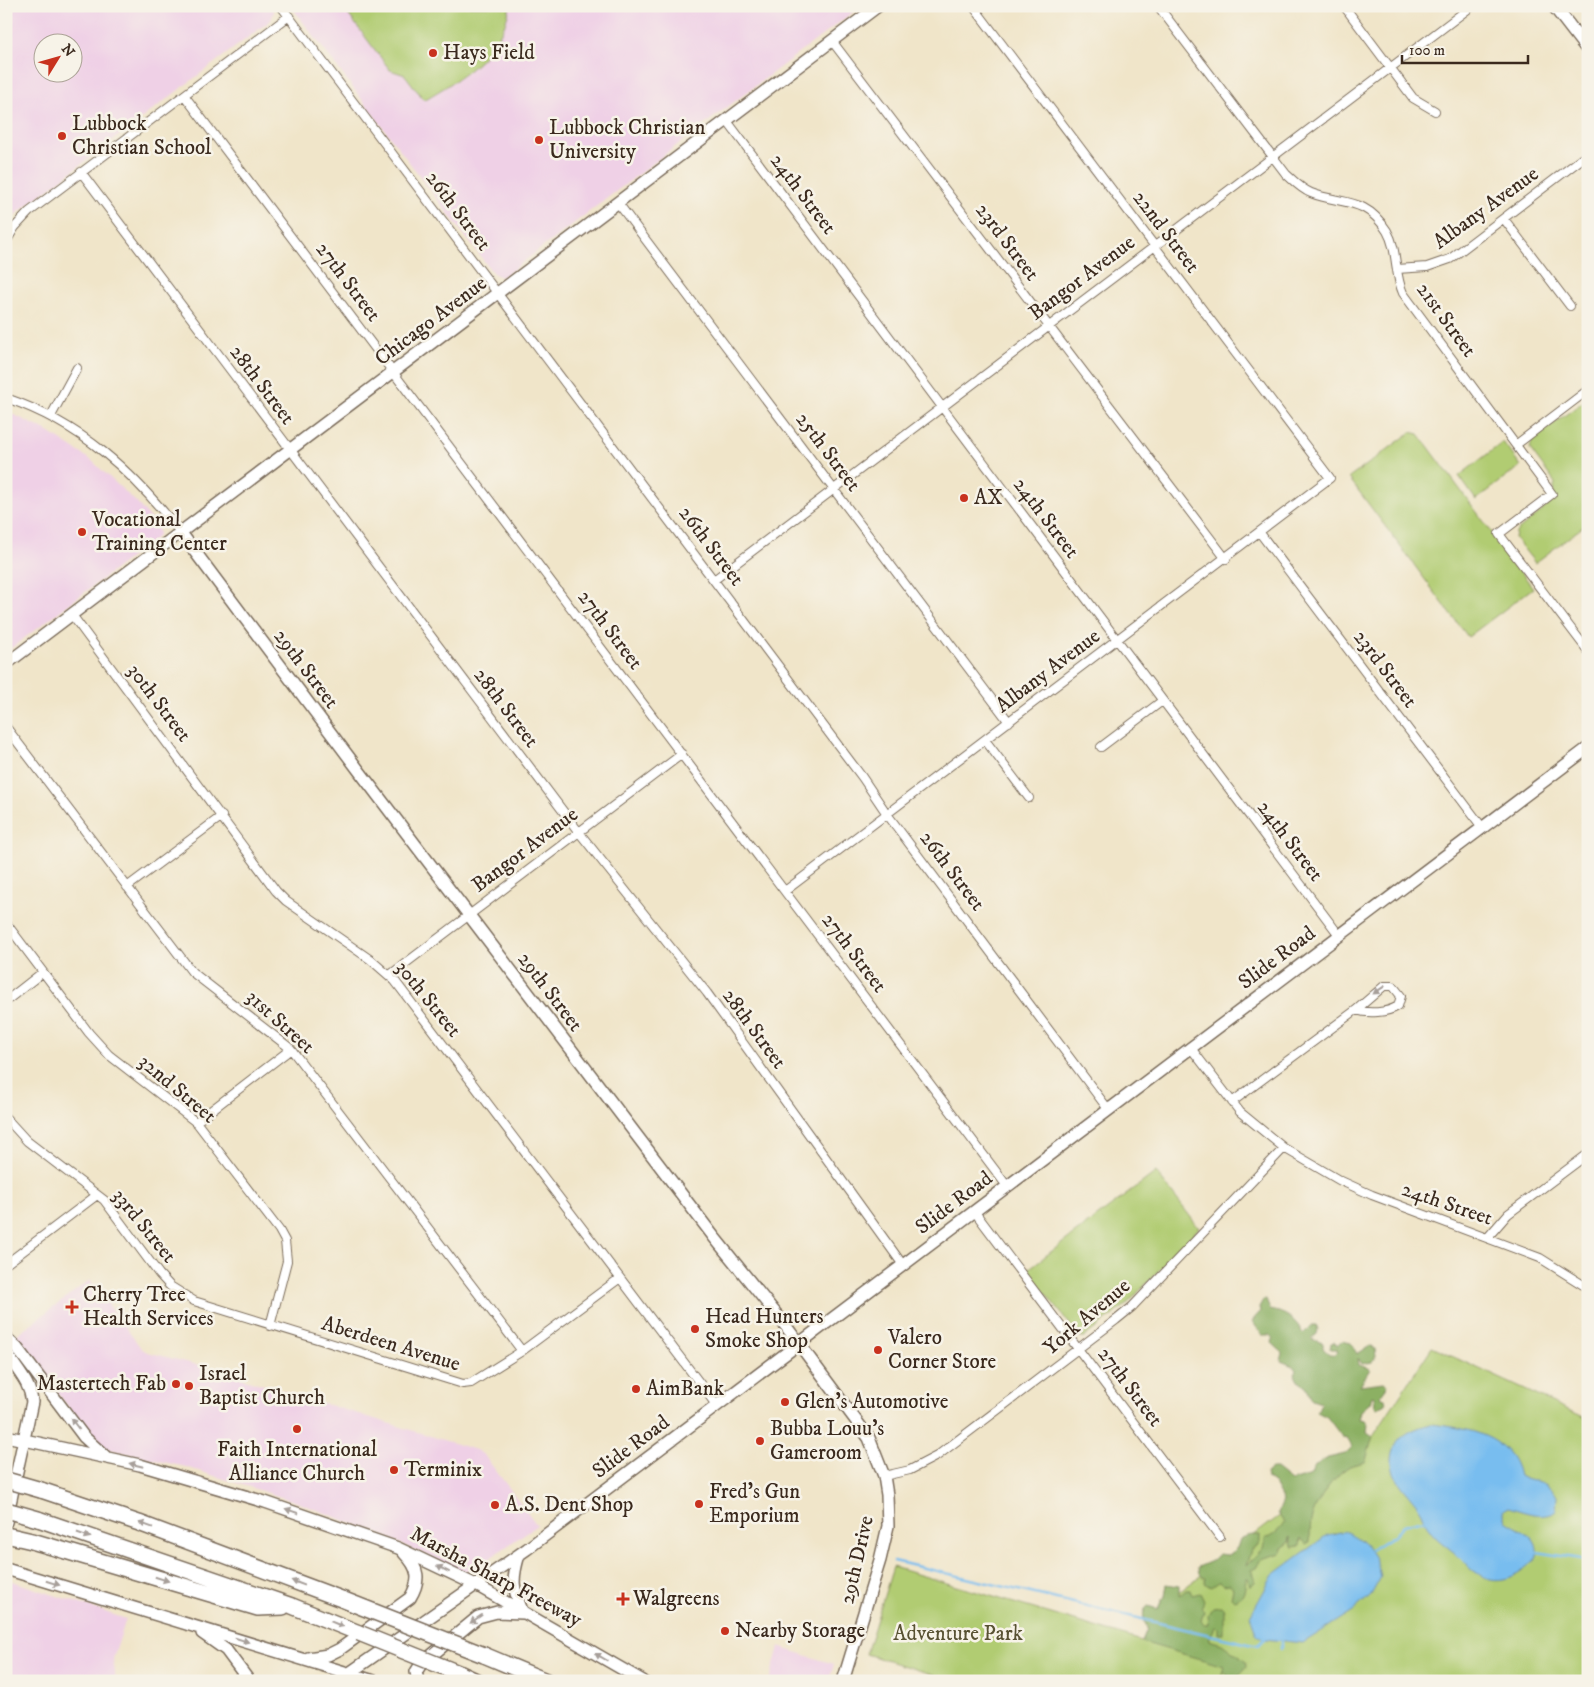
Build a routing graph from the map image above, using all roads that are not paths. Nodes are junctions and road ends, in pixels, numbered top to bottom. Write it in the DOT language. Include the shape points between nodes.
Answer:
graph roads {
  1 [pos="281,6"];
  2 [pos="878,6"];
  3 [pos="973,6"];
  4 [pos="1158,6"];
  5 [pos="1344,6"];
  6 [pos="1472,6"];
  7 [pos="1554,6"];
  8 [pos="289,16"];
  9 [pos="832,41"];
  10 [pos="1588,50"];
  11 [pos="1390,68"];
  12 [pos="184,95"];
  13 [pos="1435,111"];
  14 [pos="727,121"];
  15 [pos="1588,154"];
  16 [pos="1272,157"];
  17 [pos="81,172"];
  18 [pos="618,203"];
  19 [pos="1504,219"];
  20 [pos="6,242"];
  21 [pos="1154,246"];
  22 [pos="1397,269"];
  23 [pos="498,294"];
  24 [pos="1570,306"];
  25 [pos="1048,326"];
  26 [pos="77,368"];
  27 [pos="394,372"];
  28 [pos="1588,390"];
  29 [pos="6,398"];
  30 [pos="941,406"];
  31 [pos="50,416"];
  32 [pos="1516,444"];
  33 [pos="290,451"];
  34 [pos="1330,478"];
  35 [pos="833,488"];
  36 [pos="181,533"];
  37 [pos="1260,533"];
  38 [pos="1226,559"];
  39 [pos="714,580"];
  40 [pos="72,615"];
  41 [pos="1117,641"];
  42 [pos="1588,651"];
  43 [pos="6,664"];
  44 [pos="1162,701"];
  45 [pos="1009,722"];
  46 [pos="6,727"];
  47 [pos="985,740"];
  48 [pos="1101,747"];
  49 [pos="1588,748"];
  50 [pos="682,754"];
  51 [pos="1028,798"];
  52 [pos="887,814"];
  53 [pos="222,816"];
  54 [pos="1482,828"];
  55 [pos="578,831"];
  56 [pos="127,887"];
  57 [pos="785,891"];
  58 [pos="468,914"];
  59 [pos="6,923"];
  60 [pos="1339,935"];
  61 [pos="43,972"];
  62 [pos="390,975"];
  63 [pos="6,1000"];
  64 [pos="1356,1010"];
  65 [pos="1190,1047"];
  66 [pos="291,1049"];
  67 [pos="1232,1102"];
  68 [pos="1108,1110"];
  69 [pos="6,1118"];
  70 [pos="196,1122"];
  71 [pos="1284,1148"];
  72 [pos="1588,1154"];
  73 [pos="1007,1186"];
  74 [pos="97,1195"];
  75 [pos="974,1211"];
  76 [pos="1488,1237"];
  77 [pos="6,1264"];
  78 [pos="903,1265"];
  79 [pos="620,1278"];
  80 [pos="1588,1288"];
  81 [pos="270,1326"];
  82 [pos="6,1338"];
  83 [pos="799,1344"];
  84 [pos="1079,1349"];
  85 [pos="522,1351"];
  86 [pos="6,1352"];
  87 [pos="717,1406"];
  88 [pos="6,1436"];
  89 [pos="25,1439"];
  90 [pos="109,1458"];
  91 [pos="884,1476"];
  92 [pos="6,1480"];
  93 [pos="6,1510"];
  94 [pos="6,1522"];
  95 [pos="6,1535"];
  96 [pos="1220,1537"];
  97 [pos="398,1548"];
  98 [pos="520,1555"];
  99 [pos="6,1559"];
  100 [pos="6,1570"];
  101 [pos="18,1573"];
  102 [pos="476,1585"];
  103 [pos="292,1606"];
  104 [pos="523,1614"];
  105 [pos="183,1622"];
  106 [pos="303,1658"];
  107 [pos="350,1672"];
  108 [pos="249,1681"];
  109 [pos="338,1681"];
  110 [pos="374,1681"];
  111 [pos="418,1681"];
  112 [pos="476,1681"];
  113 [pos="546,1681"];
  114 [pos="643,1681"];
  115 [pos="843,1681"];
  1 -- 8 [label="street, 26th Street"];
  2 -- 9 [label="main road, Chicago Avenue"];
  3 -- 21 [label="street, 22nd Street"];
  4 -- 16 [label="street, 21st Street"];
  5 -- 11 [label="street"];
  6 -- 11 [label="street, Bangor Avenue"];
  7 -- 10 [label="main road"];
  8 -- 12 [label="street"];
  8 -- 23 [label="street, 26th Street"];
  9 -- 14 [label="main road, Chicago Avenue"];
  9 -- 25 [label="street, 23rd Street"];
  11 -- 13 [label="street" via="1413,98"];
  11 -- 16 [label="street, Bangor Avenue"];
  12 -- 17 [label="street"];
  12 -- 27 [label="street, 27th Street"];
  14 -- 18 [label="main road, Chicago Avenue"];
  14 -- 30 [label="street, 24th Street"];
  15 -- 19 [label="street, Albany Avenue"];
  16 -- 21 [label="street, Bangor Avenue"];
  16 -- 22 [label="street, 21st Street" via="1286,174 1310,193 1355,203 1368,210 1390,237"];
  17 -- 20 [label="street" via="21,219"];
  17 -- 33 [label="street, 28th Street"];
  18 -- 23 [label="main road, Chicago Avenue"];
  18 -- 35 [label="street, 25th Street"];
  19 -- 22 [label="street, Albany Avenue" via="1450,259 1427,267"];
  19 -- 24 [label="street"];
  21 -- 25 [label="street, Bangor Avenue"];
  21 -- 34 [label="street, 22nd Street"];
  22 -- 32 [label="street, 21st Street" via="1403,293"];
  23 -- 27 [label="main road, Chicago Avenue"];
  23 -- 39 [label="street, 26th Street"];
  25 -- 30 [label="street, Bangor Avenue"];
  25 -- 38 [label="street, 23rd Street"];
  26 -- 31 [label="street"];
  27 -- 33 [label="main road, Chicago Avenue"];
  27 -- 50 [label="street, 27th Street"];
  28 -- 32 [label="street"];
  29 -- 31 [label="street"];
  30 -- 35 [label="street, Bangor Avenue"];
  30 -- 41 [label="street, 24th Street"];
  31 -- 36 [label="street" via="114,458"];
  32 -- 42 [label="street, 21st Street" via="1552,494 1499,534"];
  33 -- 36 [label="main road, Chicago Avenue"];
  33 -- 55 [label="street, 28th Street"];
  34 -- 37 [label="street, Albany Avenue"];
  35 -- 39 [label="street, Bangor Avenue"];
  35 -- 45 [label="street, 25th Street"];
  36 -- 40 [label="main road, Chicago Avenue"];
  36 -- 58 [label="main road, 29th Street"];
  37 -- 38 [label="street, Albany Avenue"];
  37 -- 54 [label="street, 23rd Street"];
  38 -- 41 [label="street, Albany Avenue"];
  39 -- 52 [label="street, 26th Street"];
  40 -- 43 [label="main road, Chicago Avenue"];
  40 -- 53 [label="street, 30th Street"];
  41 -- 44 [label="street, 24th Street"];
  41 -- 45 [label="street, Albany Avenue"];
  44 -- 48 [label="street"];
  44 -- 60 [label="street, 24th Street"];
  45 -- 47 [label="street, Albany Avenue"];
  46 -- 56 [label="street, 31st Street"];
  47 -- 51 [label="street"];
  47 -- 52 [label="street, Albany Avenue"];
  49 -- 54 [label="main road, Slide Road"];
  50 -- 55 [label="street, Bangor Avenue"];
  50 -- 57 [label="street, 27th Street"];
  52 -- 57 [label="street, Albany Avenue"];
  52 -- 68 [label="street, 26th Street"];
  53 -- 56 [label="street"];
  53 -- 62 [label="street, 30th Street" via="286,901"];
  54 -- 60 [label="main road, Slide Road"];
  55 -- 58 [label="street, Bangor Avenue"];
  55 -- 78 [label="street, 28th Street" via="707,993"];
  56 -- 66 [label="street, 31st Street" via="192,972"];
  57 -- 73 [label="street, 27th Street"];
  58 -- 62 [label="street, Bangor Avenue"];
  58 -- 83 [label="main road, 29th Street"];
  59 -- 61 [label="street, 32nd Street"];
  60 -- 65 [label="main road, Slide Road"];
  61 -- 63 [label="street"];
  61 -- 70 [label="street, 32nd Street" via="109,1055"];
  62 -- 79 [label="street, 30th Street"];
  64 -- 64 [label="street, one-way" via="1390,1010 1398,1006 1401,996 1393,986 1384,986"];
  64 -- 67 [label="street"];
  65 -- 67 [label="street, 24th Street"];
  65 -- 68 [label="main road, Slide Road"];
  66 -- 70 [label="street"];
  66 -- 85 [label="street, 31st Street"];
  67 -- 71 [label="street, 24th Street" via="1254,1125"];
  68 -- 73 [label="main road, Slide Road"];
  69 -- 74 [label="street, 33rd Street" via="27,1141"];
  70 -- 81 [label="street, 32nd Street" via="285,1241 287,1261"];
  71 -- 76 [label="street, 24th Street" via="1372,1195 1414,1213"];
  71 -- 84 [label="street, York Avenue" via="1132,1307"];
  72 -- 76 [label="street" via="1508,1214"];
  73 -- 75 [label="main road, Slide Road"];
  74 -- 77 [label="street"];
  74 -- 81 [label="street, 33rd Street" via="170,1286 194,1301"];
  75 -- 78 [label="main road, Slide Road"];
  75 -- 84 [label="street, 27th Street"];
  76 -- 80 [label="street, 24th Street" via="1540,1258"];
  78 -- 83 [label="main road, Slide Road"];
  79 -- 85 [label="street, Aberdeen Avenue"];
  79 -- 87 [label="street, 30th Street"];
  81 -- 85 [label="street, Aberdeen Avenue" via="463,1384 471,1383"];
  90 -- 82 [label="main road, one-way" via="84,1437"];
  83 -- 87 [label="main road, Slide Road"];
  83 -- 91 [label="main road, 29th Street" via="860,1424 874,1448"];
  84 -- 91 [label="street, York Avenue" via="937,1456 910,1470"];
  84 -- 96 [label="street, 27th Street"];
  86 -- 89 [label="main road" via="31,1392"];
  87 -- 98 [label="main road, Slide Road"];
  88 -- 89 [label="main road, Marsha Sharp Freeway"];
  89 -- 90 [label="main road, Marsha Sharp Freeway"];
  89 -- 94 [label="main road"];
  97 -- 90 [label="main road, Marsha Sharp Freeway, one-way" via="265,1502"];
  91 -- 115 [label="main road, 29th Drive" via="888,1512 885,1542"];
  113 -- 92 [label="highway, one-way, bridge" via="140,1523"];
  93 -- 103 [label="highway, one-way, bridge"];
  95 -- 103 [label="highway, one-way" via="258,1608"];
  102 -- 97 [label="main road, Marsha Sharp Freeway, one-way"];
  97 -- 106 [label="main road" via="416,1568 417,1583 410,1598 340,1649 328,1655"];
  98 -- 102 [label="main road, Slide Road"];
  98 -- 104 [label="main road" via="513,1575 514,1590"];
  99 -- 101 [label="main road"];
  100 -- 101 [label="main road"];
  101 -- 105 [label="main road, one-way"];
  102 -- 104 [label="main road, Marsha Sharp Freeway"];
  102 -- 107 [label="main road, Slide Road"];
  103 -- 112 [label="highway, one-way, bridge"];
  104 -- 111 [label="main road, one-way" via="497,1612 478,1617 421,1664 416,1672"];
  114 -- 104 [label="main road, Marsha Sharp Freeway, one-way"];
  105 -- 106 [label="main road, one-way"];
  105 -- 108 [label="main road" via="221,1645"];
  106 -- 107 [label="main road"];
  107 -- 109 [label="main road, Slide Road"];
  107 -- 110 [label="main road"];
}
